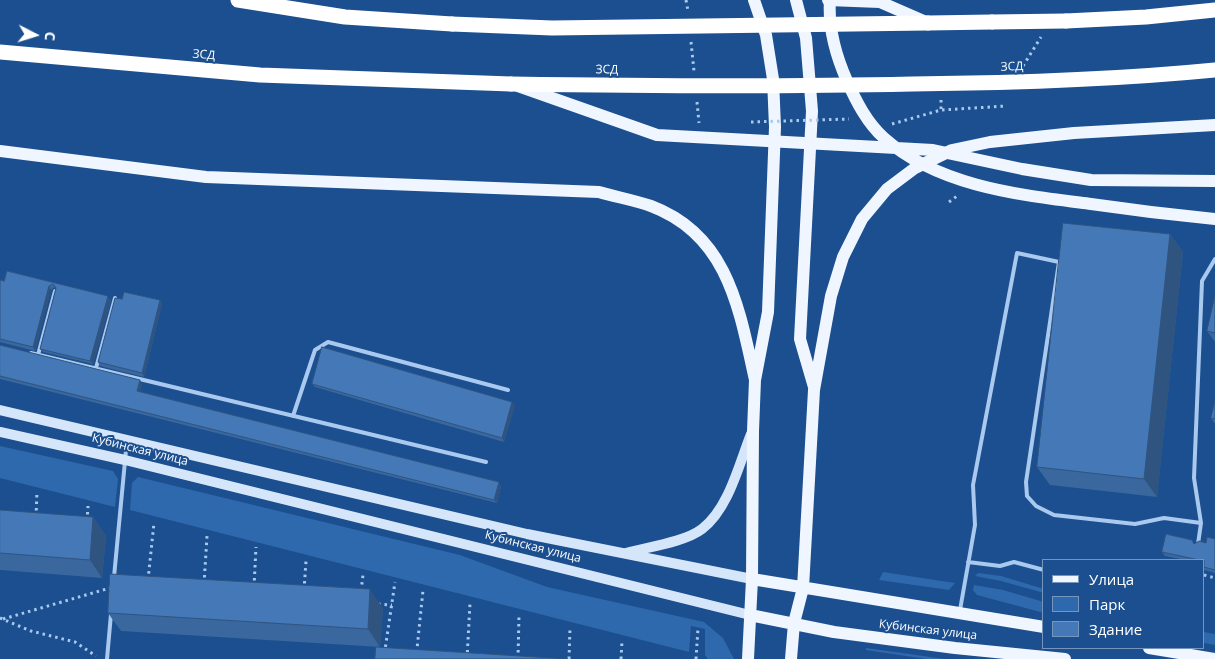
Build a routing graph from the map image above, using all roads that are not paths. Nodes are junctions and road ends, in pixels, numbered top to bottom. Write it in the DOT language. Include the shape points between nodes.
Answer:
graph roads {
  1 [pos="238,0"];
  2 [pos="754,0"];
  3 [pos="796,0"];
  4 [pos="829,0"];
  5 [pos="1215,10"];
  6 [pos="928,23"];
  7 [pos="0,52"];
  8 [pos="1215,70"];
  9 [pos="511,84"];
  10 [pos="1215,125"];
  11 [pos="0,151"];
  12 [pos="1215,181"];
  13 [pos="1215,220"];
  14 [pos="1215,259"];
  15 [pos="55,291"];
  16 [pos="115,298"];
  17 [pos="28,352"];
  18 [pos="38,355"];
  19 [pos="96,368"];
  20 [pos="755,380"];
  21 [pos="508,390"];
  22 [pos="814,390"];
  23 [pos="0,410"];
  24 [pos="293,416"];
  25 [pos="752,431"];
  26 [pos="0,432"];
  27 [pos="128,439"];
  28 [pos="125,460"];
  29 [pos="486,462"];
  30 [pos="1201,523"];
  31 [pos="1198,544"];
  32 [pos="624,554"];
  33 [pos="968,562"];
  34 [pos="1042,569"];
  35 [pos="752,579"];
  36 [pos="113,587"];
  37 [pos="804,588"];
  38 [pos="112,605"];
  39 [pos="960,612"];
  40 [pos="750,615"];
  41 [pos="794,623"];
  42 [pos="1042,627"];
  43 [pos="1174,650"];
  44 [pos="1035,657"];
  45 [pos="107,659"];
  46 [pos="748,659"];
  47 [pos="790,659"];
  48 [pos="1066,659"];
  49 [pos="1215,659"];
  1 -- 6 [label="highway, bridge" via="345,17 552,28"];
  2 -- 20 [label="main road" via="766,35 776,127 768,312"];
  3 -- 22 [label="main road" via="806,38 812,111 800,339"];
  4 -- 6 [label="main road, bridge" via="880,2"];
  4 -- 13 [label="main road, bridge" via="838,60 858,104 883,137 912,158 940,172 1003,191"];
  5 -- 6 [label="highway, bridge" via="1137,18"];
  7 -- 9 [label="highway, ЗСД" via="260,75"];
  8 -- 9 [label="highway, ЗСД, bridge" via="1146,77 990,83 736,87"];
  9 -- 12 [label="main road, bridge" via="657,135 933,150 1013,168 1092,180"];
  10 -- 22 [label="main road" via="1074,133 990,142 952,150 915,168 887,188 862,219 843,257 831,296"];
  11 -- 20 [label="main road" via="206,177 599,192 651,206 694,230 711,249 728,280 741,315"];
  14 -- 30 [label="lane" via="1202,281 1194,478"];
  15 -- 18 [label="lane"];
  16 -- 19 [label="lane"];
  17 -- 18 [label="lane"];
  18 -- 19 [label="lane"];
  19 -- 24 [label="lane"];
  20 -- 25 [label="main road"];
  21 -- 24 [label="lane" via="328,342 315,350"];
  22 -- 37 [label="main road"];
  23 -- 27 [label="main road, Кубинская улица"];
  24 -- 29 [label="lane"];
  25 -- 32 [label="main road" via="726,497 702,529"];
  25 -- 35 [label="main road"];
  26 -- 28 [label="main road, Кубинская улица"];
  27 -- 28 [label="lane"];
  27 -- 32 [label="main road, Кубинская улица"];
  28 -- 36 [label="lane"];
  28 -- 40 [label="main road, Кубинская улица"];
  30 -- 31 [label="lane"];
  30 -- 33 [label="lane" via="1164,518 1135,524 1054,515 1036,506 1027,496 1026,482 1059,262 1017,253 972,485 975,525"];
  32 -- 35 [label="main road, Кубинская улица"];
  33 -- 34 [label="lane" via="1000,566 1014,562"];
  33 -- 39 [label="lane"];
  35 -- 37 [label="main road, Кубинская улица"];
  35 -- 40 [label="main road"];
  37 -- 39 [label="main road, Кубинская улица"];
  37 -- 41 [label="main road"];
  38 -- 45 [label="lane"];
  39 -- 42 [label="main road, Кубинская улица"];
  40 -- 41 [label="main road, Кубинская улица"];
  40 -- 46 [label="main road"];
  41 -- 44 [label="main road, Кубинская улица" via="834,632"];
  41 -- 47 [label="main road"];
  43 -- 49 [label="main road"];
  44 -- 48 [label="main road, Кубинская улица"];
}
